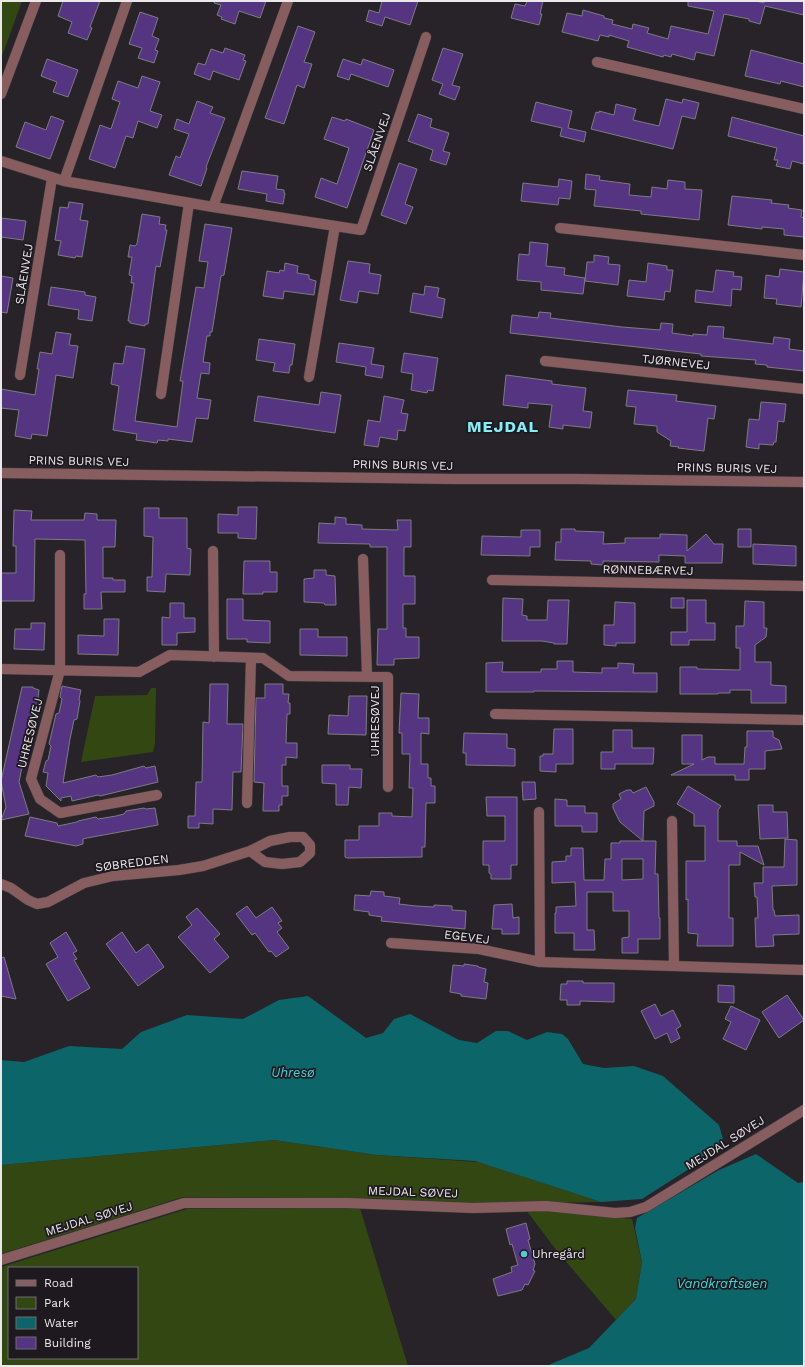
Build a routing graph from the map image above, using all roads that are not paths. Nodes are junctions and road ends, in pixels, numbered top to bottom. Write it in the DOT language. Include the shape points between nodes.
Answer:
graph roads {
  1 [pos="36,1"];
  2 [pos="127,1"];
  3 [pos="288,1"];
  4 [pos="426,37"];
  5 [pos="597,62"];
  6 [pos="1,94"];
  7 [pos="804,109"];
  8 [pos="1,161"];
  9 [pos="52,178"];
  10 [pos="64,181"];
  11 [pos="189,203"];
  12 [pos="213,207"];
  13 [pos="336,226"];
  14 [pos="560,228"];
  15 [pos="804,255"];
  16 [pos="545,360"];
  17 [pos="20,375"];
  18 [pos="309,376"];
  19 [pos="804,389"];
  20 [pos="161,394"];
  21 [pos="1,473"];
  22 [pos="804,482"];
  23 [pos="213,551"];
  24 [pos="60,555"];
  25 [pos="363,559"];
  26 [pos="492,580"];
  27 [pos="804,586"];
  28 [pos="214,657"];
  29 [pos="251,658"];
  30 [pos="1,669"];
  31 [pos="60,670"];
  32 [pos="367,676"];
  33 [pos="495,714"];
  34 [pos="804,720"];
  35 [pos="388,787"];
  36 [pos="157,795"];
  37 [pos="247,803"];
  38 [pos="539,812"];
  39 [pos="672,821"];
  40 [pos="250,851"];
  41 [pos="1,884"];
  42 [pos="391,943"];
  43 [pos="540,962"];
  44 [pos="674,966"];
  45 [pos="804,970"];
  46 [pos="804,1110"];
  47 [pos="1,1260"];
  1 -- 6 [label="street"];
  2 -- 10 [label="street"];
  3 -- 12 [label="street"];
  4 -- 13 [label="street, SLÅENVEJ" via="361,230"];
  5 -- 7 [label="street"];
  8 -- 9 [label="street, SLÅENVEJ"];
  9 -- 10 [label="street, SLÅENVEJ"];
  9 -- 17 [label="street, SLÅENVEJ"];
  10 -- 11 [label="street, SLÅENVEJ"];
  11 -- 12 [label="street, SLÅENVEJ"];
  11 -- 20 [label="street"];
  12 -- 13 [label="street, SLÅENVEJ"];
  13 -- 18 [label="street"];
  14 -- 15 [label="street"];
  16 -- 19 [label="street, TJØRNEVEJ"];
  21 -- 22 [label="street, PRINS BURIS VEJ"];
  23 -- 28 [label="street"];
  24 -- 31 [label="street, UHRESØVEJ"];
  25 -- 32 [label="street, UHRESØVEJ"];
  26 -- 27 [label="street, RØNNEBÆRVEJ"];
  28 -- 29 [label="street, UHRESØVEJ"];
  28 -- 31 [label="street, UHRESØVEJ" via="170,655 139,672"];
  29 -- 32 [label="street, UHRESØVEJ" via="263,658 289,676"];
  29 -- 37 [label="street"];
  30 -- 31 [label="street, UHRESØVEJ"];
  31 -- 36 [label="street, UHRESØVEJ" via="31,779 40,799 60,813"];
  32 -- 35 [label="street, UHRESØVEJ" via="388,676"];
  33 -- 34 [label="street"];
  38 -- 43 [label="street"];
  39 -- 44 [label="street"];
  40 -- 40 [label="street, SØBREDDEN" via="270,841 290,837 303,837 310,845 310,853 300,862 282,864 265,862"];
  40 -- 41 [label="street, SØBREDDEN" via="203,866 113,876 84,883 48,902 38,904"];
  42 -- 43 [label="street, EGEVEJ" via="479,949"];
  43 -- 44 [label="street, EGEVEJ"];
  44 -- 45 [label="street, EGEVEJ"];
  46 -- 47 [label="street, MEJDAL SØVEJ" via="646,1207 630,1212 615,1213 546,1206 473,1208 348,1203 184,1203"];
}
